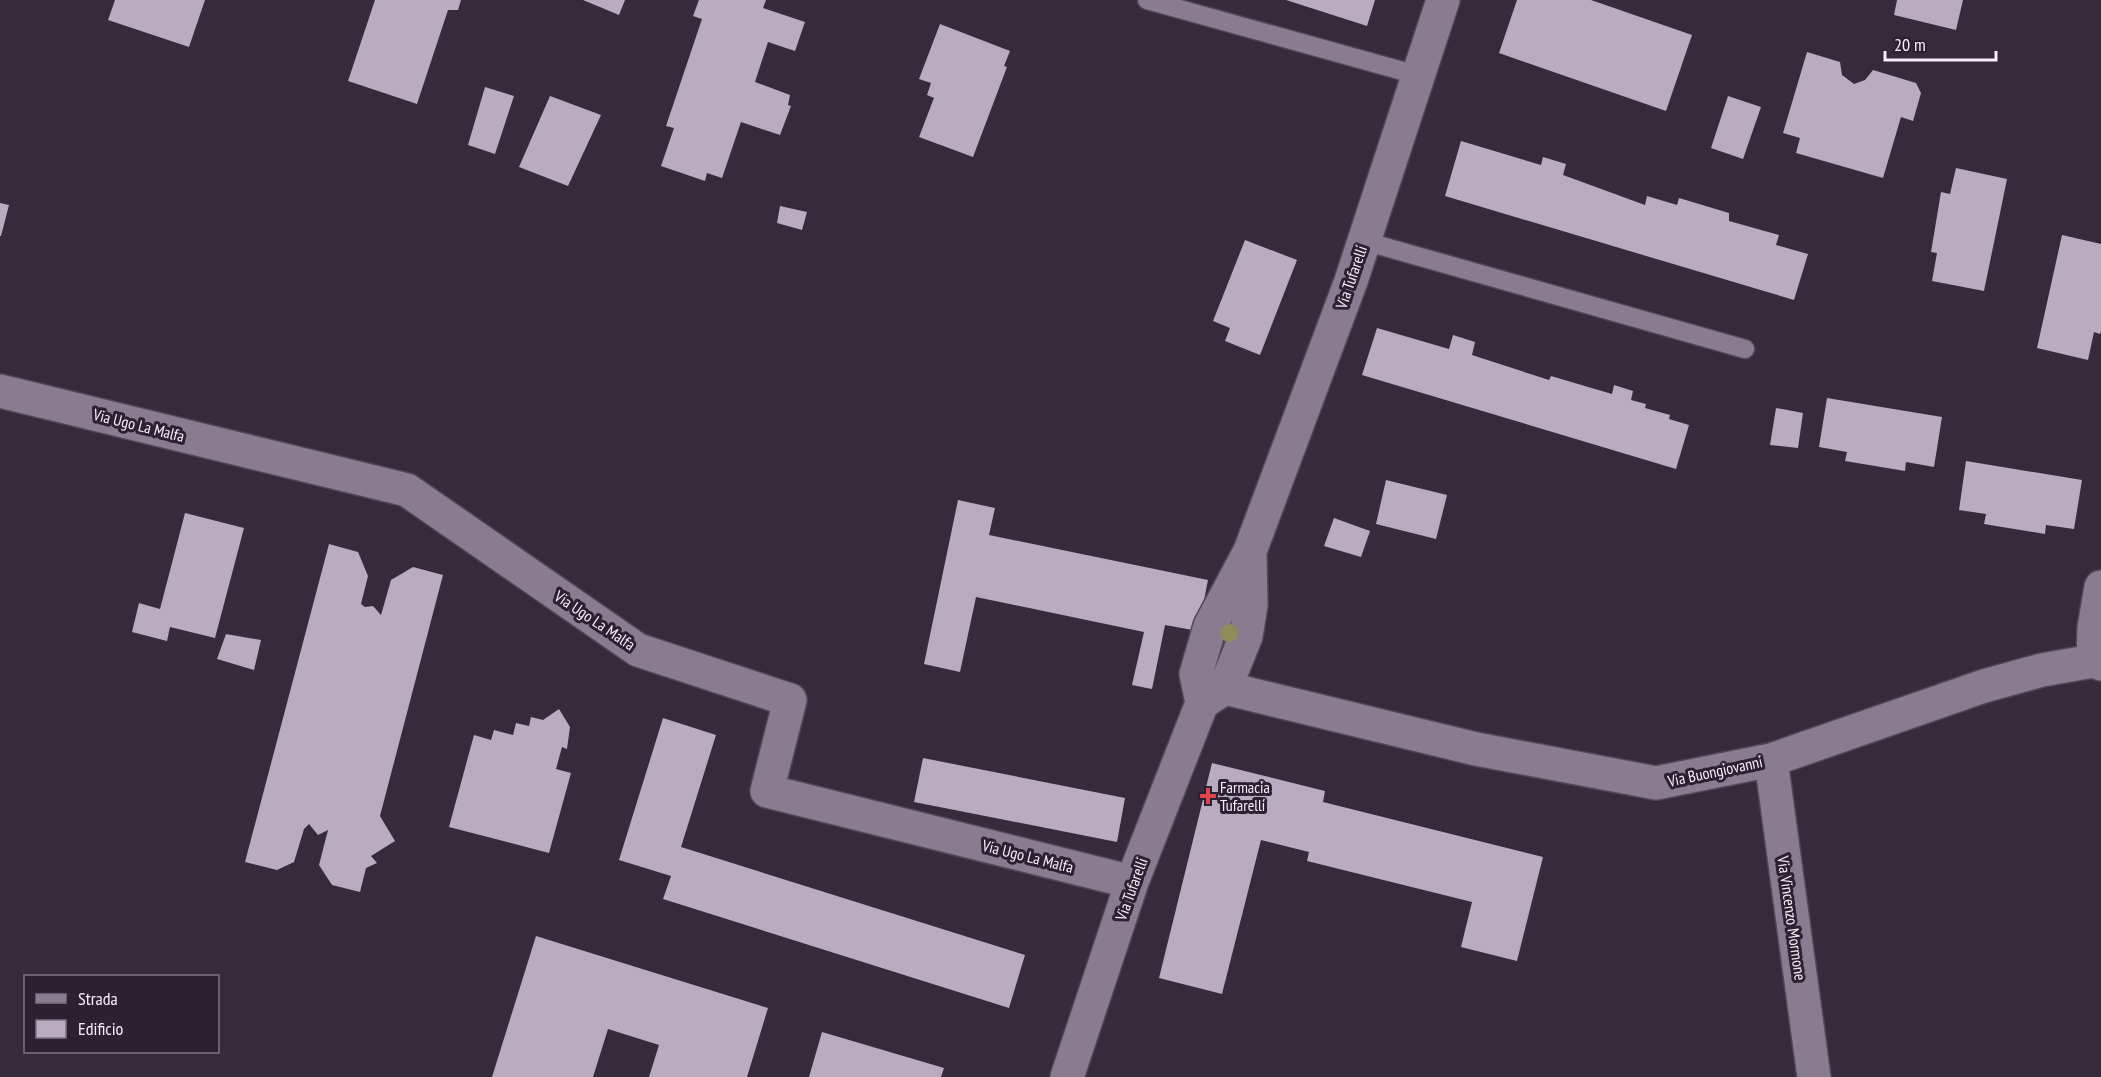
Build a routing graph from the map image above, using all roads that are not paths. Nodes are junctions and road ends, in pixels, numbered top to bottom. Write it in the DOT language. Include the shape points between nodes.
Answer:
graph roads {
  1 [pos="1147,0"];
  2 [pos="1443,0"];
  3 [pos="1417,75"];
  4 [pos="1364,241"];
  5 [pos="1745,350"];
  6 [pos="0,391"];
  7 [pos="2101,587"];
  8 [pos="2097,663"];
  9 [pos="1213,696"];
  10 [pos="1771,760"];
  11 [pos="1132,882"];
  12 [pos="1067,1077"];
  13 [pos="1814,1077"];
  1 -- 3 [label="lane"];
  2 -- 3 [label="street, Via Tufarelli"];
  3 -- 4 [label="street, Via Tufarelli"];
  4 -- 5 [label="lane"];
  4 -- 9 [label="street, Via Tufarelli" via="1250,551 1251,605 1246,636"];
  6 -- 11 [label="street, Via Ugo La Malfa" via="407,490 638,650 790,700 767,791"];
  7 -- 8 [label="street, Via Buongiovanni" via="2094,628"];
  8 -- 10 [label="street, Via Buongiovanni" via="2042,670 1984,686"];
  9 -- 10 [label="street, Via Buongiovanni" via="1656,783"];
  9 -- 11 [label="street, Via Tufarelli"];
  10 -- 13 [label="street, Via Vincenzo Mormone"];
  11 -- 12 [label="street, Via Tufarelli"];
}
